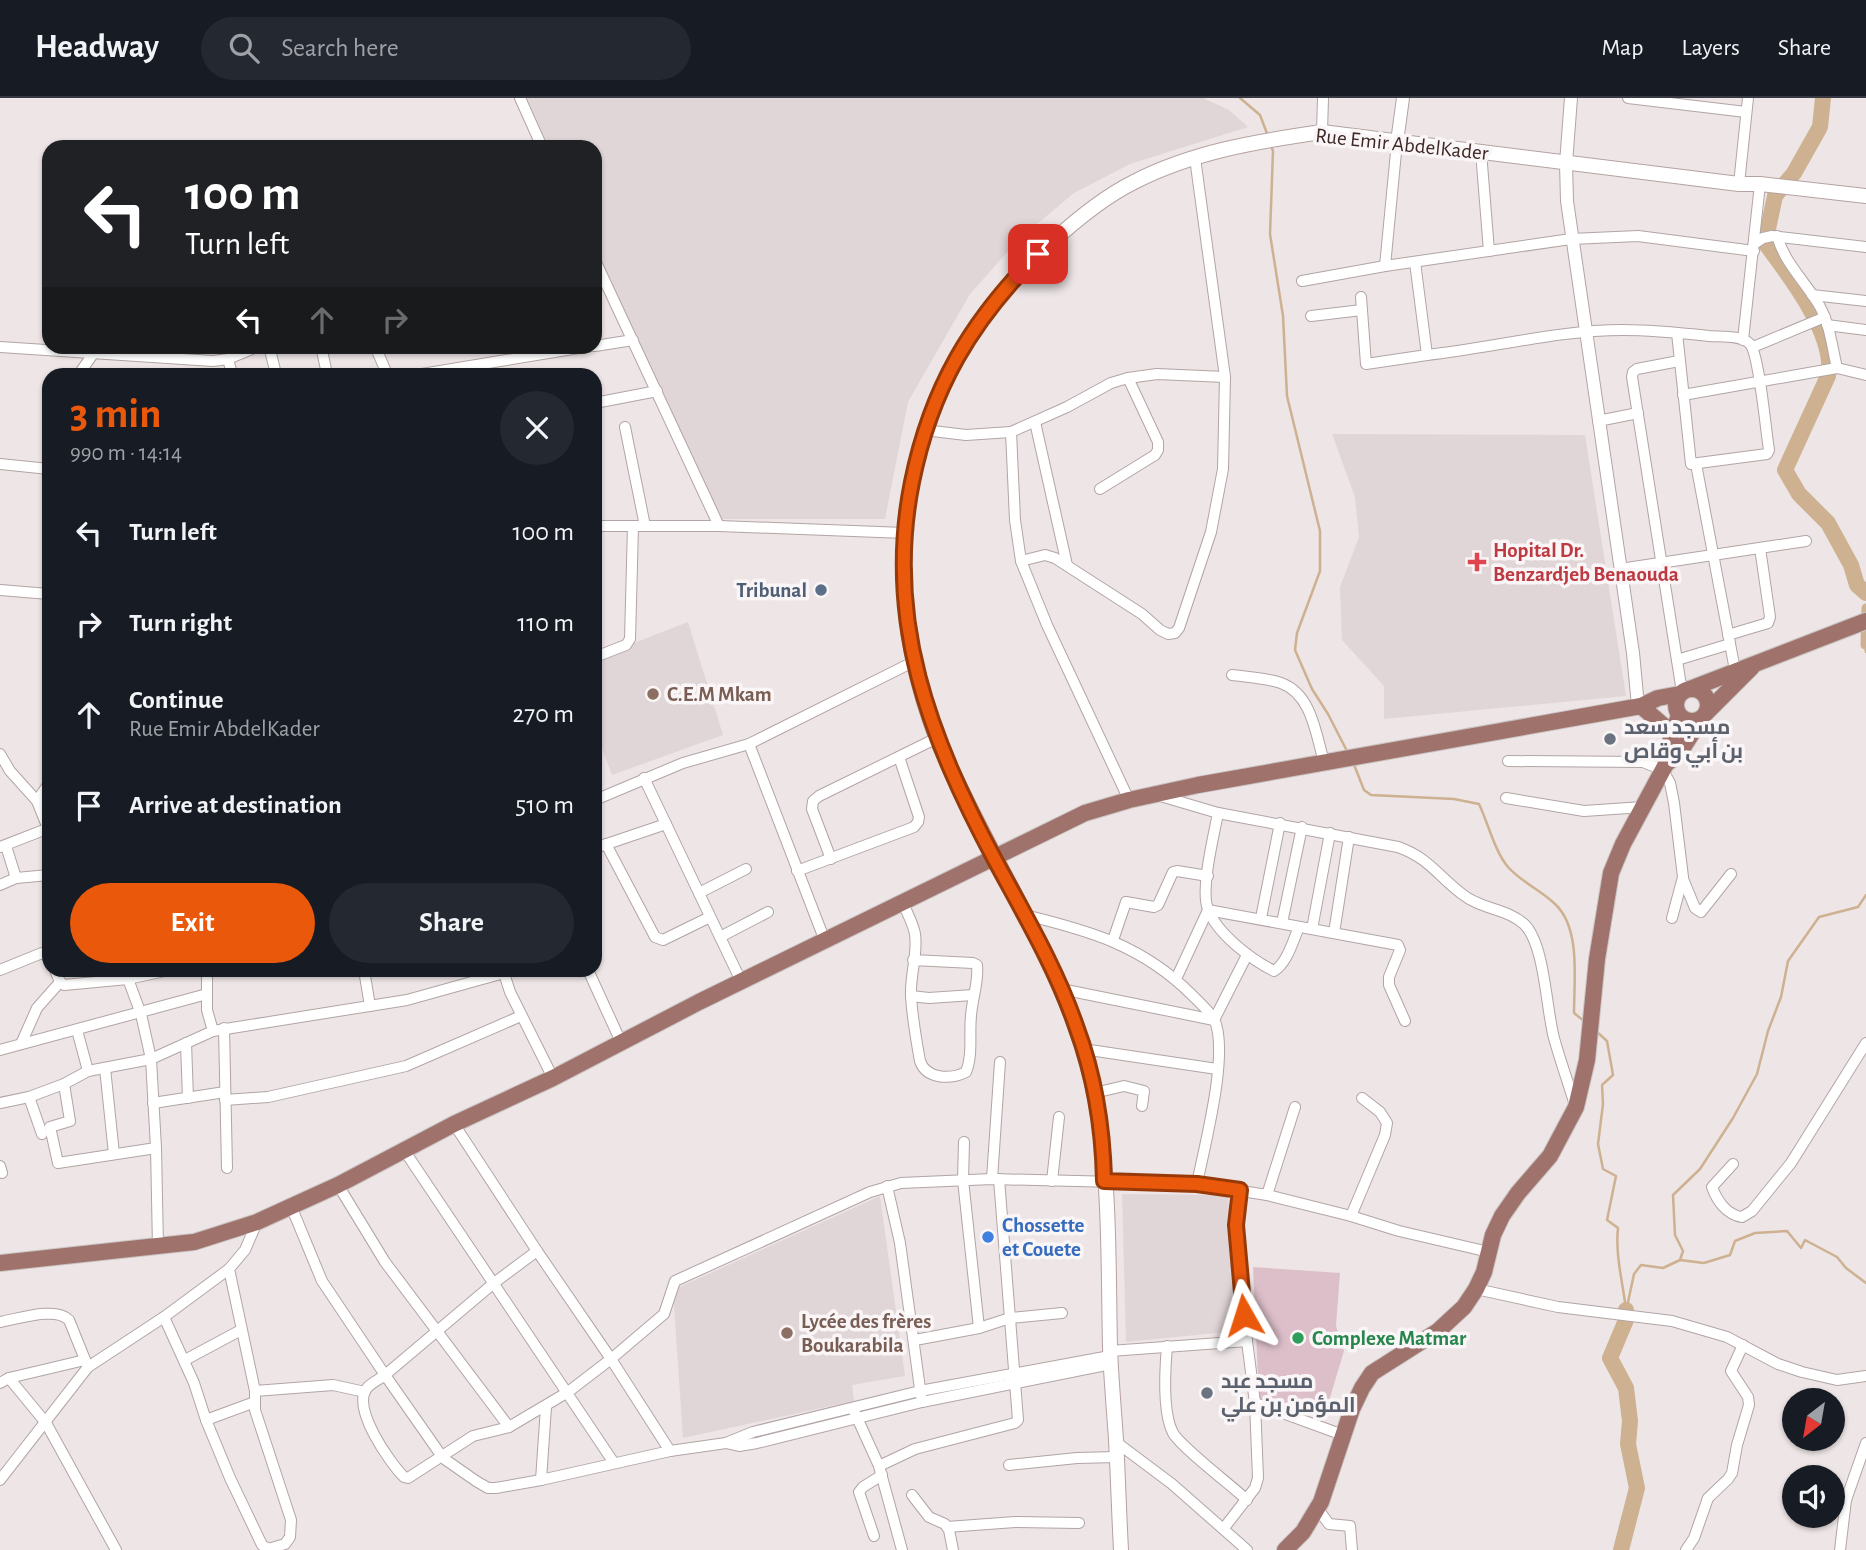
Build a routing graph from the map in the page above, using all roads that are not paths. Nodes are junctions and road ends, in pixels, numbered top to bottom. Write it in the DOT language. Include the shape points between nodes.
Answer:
graph roads {
  1 [pos="520,98"];
  2 [pos="1323,98"];
  3 [pos="1403,98"];
  4 [pos="1571,98"];
  5 [pos="1628,98"];
  6 [pos="1748,98"];
  7 [pos="1685,101"];
  8 [pos="1746,112"];
  9 [pos="1322,132"];
  10 [pos="539,140"];
  11 [pos="1397,142"];
  12 [pos="1482,152"];
  13 [pos="1195,158"];
  14 [pos="1566,163"];
  15 [pos="1739,184"];
  16 [pos="1760,184"];
  17 [pos="1866,196"];
  18 [pos="1774,236"];
  19 [pos="1571,239"];
  20 [pos="1755,245"];
  21 [pos="1866,247"];
  22 [pos="1489,251"];
  23 [pos="1415,262"];
  24 [pos="1385,266"];
  25 [pos="602,275"];
  26 [pos="1302,281"];
  27 [pos="1812,295"];
  28 [pos="1361,297"];
  29 [pos="1866,302"];
  30 [pos="1362,310"];
  31 [pos="1311,316"];
  32 [pos="1821,320"];
  33 [pos="1866,330"];
  34 [pos="1585,332"];
  35 [pos="1677,333"];
  36 [pos="633,340"];
  37 [pos="1743,340"];
  38 [pos="602,345"];
  39 [pos="0,347"];
  40 [pos="1753,347"];
  41 [pos="42,350"];
  42 [pos="93,354"];
  43 [pos="240,354"];
  44 [pos="544,354"];
  45 [pos="1426,355"];
  46 [pos="228,359"];
  47 [pos="1679,360"];
  48 [pos="83,368"];
  49 [pos="230,368"];
  50 [pos="459,368"];
  51 [pos="1832,369"];
  52 [pos="1866,375"];
  53 [pos="1225,377"];
  54 [pos="1128,378"];
  55 [pos="1759,383"];
  56 [pos="657,391"];
  57 [pos="1683,395"];
  58 [pos="602,402"];
  59 [pos="1638,413"];
  60 [pos="1598,421"];
  61 [pos="1035,422"];
  62 [pos="625,426"];
  63 [pos="925,430"];
  64 [pos="1012,432"];
  65 [pos="0,464"];
  66 [pos="1696,464"];
  67 [pos="42,468"];
  68 [pos="1100,489"];
  69 [pos="602,526"];
  70 [pos="633,526"];
  71 [pos="645,526"];
  72 [pos="719,526"];
  73 [pos="905,533"];
  74 [pos="1805,541"];
  75 [pos="1760,548"];
  76 [pos="1712,555"];
  77 [pos="1021,561"];
  78 [pos="1663,563"];
  79 [pos="1067,565"];
  80 [pos="1620,569"];
  81 [pos="0,590"];
  82 [pos="42,593"];
  83 [pos="1866,621"];
  84 [pos="1729,640"];
  85 [pos="602,654"];
  86 [pos="1677,660"];
  87 [pos="914,662"];
  88 [pos="1758,663"];
  89 [pos="1735,670"];
  90 [pos="1232,675"];
  91 [pos="1684,692"];
  92 [pos="1639,706"];
  93 [pos="1679,715"];
  94 [pos="1704,716"];
  95 [pos="1672,733"];
  96 [pos="937,738"];
  97 [pos="749,744"];
  98 [pos="0,754"];
  99 [pos="899,757"];
  100 [pos="1330,761"];
  101 [pos="1508,761"];
  102 [pos="1665,767"];
  103 [pos="644,778"];
  104 [pos="42,794"];
  105 [pos="1155,794"];
  106 [pos="602,797"];
  107 [pos="1506,799"];
  108 [pos="1129,800"];
  109 [pos="37,801"];
  110 [pos="1643,807"];
  111 [pos="42,813"];
  112 [pos="1218,813"];
  113 [pos="1280,823"];
  114 [pos="666,824"];
  115 [pos="1302,827"];
  116 [pos="42,832"];
  117 [pos="1330,833"];
  118 [pos="1349,837"];
  119 [pos="607,844"];
  120 [pos="3,846"];
  121 [pos="602,846"];
  122 [pos="994,858"];
  123 [pos="831,859"];
  124 [pos="747,869"];
  125 [pos="797,871"];
  126 [pos="1731,874"];
  127 [pos="42,875"];
  128 [pos="1208,876"];
  129 [pos="1682,877"];
  130 [pos="16,878"];
  131 [pos="0,885"];
  132 [pos="699,893"];
  133 [pos="903,903"];
  134 [pos="1208,910"];
  135 [pos="768,912"];
  136 [pos="1026,915"];
  137 [pos="710,917"];
  138 [pos="1261,918"];
  139 [pos="1672,918"];
  140 [pos="1282,923"];
  141 [pos="1299,927"];
  142 [pos="1312,929"];
  143 [pos="1334,933"];
  144 [pos="720,937"];
  145 [pos="1113,940"];
  146 [pos="825,941"];
  147 [pos="42,953"];
  148 [pos="1247,955"];
  149 [pos="913,960"];
  150 [pos="0,970"];
  151 [pos="58,977"];
  152 [pos="137,977"];
  153 [pos="207,977"];
  154 [pos="365,977"];
  155 [pos="487,977"];
  156 [pos="506,977"];
  157 [pos="591,977"];
  158 [pos="128,979"];
  159 [pos="1176,979"];
  160 [pos="741,981"];
  161 [pos="60,982"];
  162 [pos="1061,989"];
  163 [pos="207,995"];
  164 [pos="973,995"];
  165 [pos="911,996"];
  166 [pos="370,1006"];
  167 [pos="141,1014"];
  168 [pos="521,1016"];
  169 [pos="1214,1020"];
  170 [pos="1405,1021"];
  171 [pos="77,1030"];
  172 [pos="219,1030"];
  173 [pos="621,1042"];
  174 [pos="186,1043"];
  175 [pos="1866,1043"];
  176 [pos="21,1044"];
  177 [pos="1083,1049"];
  178 [pos="0,1050"];
  179 [pos="151,1059"];
  180 [pos="1000,1062"];
  181 [pos="105,1068"];
  182 [pos="1217,1069"];
  183 [pos="88,1071"];
  184 [pos="553,1078"];
  185 [pos="64,1084"];
  186 [pos="1094,1093"];
  187 [pos="225,1096"];
  188 [pos="29,1097"];
  189 [pos="188,1098"];
  190 [pos="1362,1098"];
  191 [pos="0,1103"];
  192 [pos="153,1103"];
  193 [pos="1142,1105"];
  194 [pos="1295,1107"];
  195 [pos="1576,1107"];
  196 [pos="1059,1117"];
  197 [pos="454,1124"];
  198 [pos="42,1134"];
  199 [pos="964,1142"];
  200 [pos="156,1148"];
  201 [pos="404,1150"];
  202 [pos="114,1154"];
  203 [pos="1732,1164"];
  204 [pos="227,1168"];
  205 [pos="995,1179"];
  206 [pos="963,1181"];
  207 [pos="1052,1181"];
  208 [pos="1104,1181"];
  209 [pos="1197,1184"];
  210 [pos="338,1185"];
  211 [pos="887,1186"];
  212 [pos="1240,1190"];
  213 [pos="1267,1195"];
  214 [pos="291,1206"];
  215 [pos="1351,1216"];
  216 [pos="257,1222"];
  217 [pos="158,1247"];
  218 [pos="537,1251"];
  219 [pos="1489,1252"];
  220 [pos="0,1263"];
  221 [pos="229,1269"];
  222 [pos="494,1283"];
  223 [pos="1476,1289"];
  224 [pos="1062,1313"];
  225 [pos="164,1317"];
  226 [pos="1010,1318"];
  227 [pos="0,1322"];
  228 [pos="979,1328"];
  229 [pos="242,1330"];
  230 [pos="438,1331"];
  231 [pos="915,1340"];
  232 [pos="1247,1341"];
  233 [pos="1743,1345"];
  234 [pos="1167,1346"];
  235 [pos="1110,1357"];
  236 [pos="611,1359"];
  237 [pos="185,1360"];
  238 [pos="87,1364"];
  239 [pos="385,1375"];
  240 [pos="1866,1376"];
  241 [pos="1015,1377"];
  242 [pos="5,1380"];
  243 [pos="365,1392"];
  244 [pos="568,1392"];
  245 [pos="921,1396"];
  246 [pos="255,1397"];
  247 [pos="1255,1403"];
  248 [pos="545,1407"];
  249 [pos="854,1412"];
  250 [pos="206,1420"];
  251 [pos="46,1423"];
  252 [pos="509,1427"];
  253 [pos="1343,1435"];
  254 [pos="1866,1443"];
  255 [pos="1117,1450"];
  256 [pos="670,1451"];
  257 [pos="443,1458"];
  258 [pos="614,1463"];
  259 [pos="1009,1465"];
  260 [pos="881,1470"];
  261 [pos="0,1480"];
  262 [pos="541,1480"];
  263 [pos="912,1495"];
  264 [pos="1247,1500"];
  265 [pos="1318,1509"];
  266 [pos="1079,1524"];
  267 [pos="947,1527"];
  268 [pos="1224,1528"];
  269 [pos="874,1536"];
  270 [pos="116,1550"];
  271 [pos="902,1550"];
  272 [pos="953,1550"];
  273 [pos="1121,1550"];
  274 [pos="1247,1550"];
  275 [pos="1285,1550"];
  276 [pos="1352,1550"];
  277 [pos="1686,1550"];
  278 [pos="1840,1550"];
  1 -- 10 [label="street"];
  2 -- 9 [label="street"];
  3 -- 11 [label="street"];
  4 -- 14 [label="street"];
  5 -- 7 [label="street"];
  6 -- 8 [label="street"];
  7 -- 8 [label="street"];
  8 -- 15 [label="street"];
  9 -- 11 [label="main road, Rue Emir AbdelKader"];
  9 -- 13 [label="main road, Rue Emir AbdelKader"];
  11 -- 12 [label="main road, Rue Emir AbdelKader"];
  11 -- 24 [label="street"];
  12 -- 14 [label="main road, Rue Emir AbdelKader"];
  12 -- 22 [label="street"];
  13 -- 53 [label="street"];
  13 -- 63 [label="main road, Rue Emir AbdelKader" via="1132,183 1076,221 1002,290 979,321 934,402"];
  14 -- 15 [label="main road, Rue Emir AbdelKader"];
  14 -- 19 [label="street"];
  15 -- 16 [label="main road, Rue Emir AbdelKader"];
  16 -- 17 [label="main road, Rue Emir AbdelKader"];
  16 -- 20 [label="street"];
  18 -- 20 [label="street"];
  18 -- 21 [label="street"];
  18 -- 27 [label="street"];
  19 -- 20 [label="street" via="1638,236"];
  19 -- 22 [label="street"];
  19 -- 34 [label="street"];
  20 -- 37 [label="street"];
  22 -- 23 [label="street"];
  23 -- 24 [label="street"];
  23 -- 45 [label="street"];
  24 -- 26 [label="street"];
  25 -- 36 [label="street"];
  27 -- 29 [label="street"];
  27 -- 32 [label="street"];
  28 -- 30 [label="street"];
  30 -- 31 [label="street"];
  30 -- 45 [label="street" via="1366,364"];
  32 -- 33 [label="street"];
  32 -- 40 [label="street"];
  32 -- 51 [label="street"];
  34 -- 35 [label="street"];
  34 -- 45 [label="street"];
  34 -- 60 [label="street"];
  35 -- 37 [label="street"];
  35 -- 47 [label="street"];
  36 -- 38 [label="street"];
  36 -- 56 [label="street"];
  37 -- 40 [label="street"];
  39 -- 41 [label="street"];
  40 -- 55 [label="street"];
  42 -- 46 [label="street"];
  42 -- 48 [label="street"];
  43 -- 46 [label="street"];
  44 -- 50 [label="street"];
  46 -- 49 [label="street"];
  47 -- 57 [label="street"];
  47 -- 59 [label="street" via="1633,372"];
  51 -- 52 [label="street"];
  51 -- 55 [label="street"];
  53 -- 54 [label="street" via="1157,374"];
  53 -- 79 [label="street" via="1223,469 1211,532 1175,633 1160,630"];
  54 -- 61 [label="street"];
  54 -- 68 [label="street" via="1158,450"];
  55 -- 57 [label="street"];
  55 -- 66 [label="street" via="1767,454"];
  56 -- 58 [label="street"];
  56 -- 72 [label="street"];
  57 -- 66 [label="street" via="1691,462"];
  59 -- 60 [label="street"];
  59 -- 78 [label="street"];
  60 -- 80 [label="street"];
  61 -- 64 [label="street"];
  61 -- 79 [label="street"];
  62 -- 71 [label="street"];
  63 -- 64 [label="street" via="966,435"];
  63 -- 73 [label="main road, Rue Emir AbdelKader"];
  64 -- 77 [label="street"];
  65 -- 67 [label="street"];
  66 -- 76 [label="street"];
  69 -- 70 [label="street"];
  70 -- 71 [label="street"];
  70 -- 85 [label="street" via="630,639"];
  71 -- 72 [label="street"];
  72 -- 73 [label="street"];
  73 -- 87 [label="main road, Rue Emir AbdelKader" via="906,620"];
  74 -- 75 [label="street"];
  75 -- 76 [label="street"];
  75 -- 84 [label="street" via="1768,623"];
  76 -- 78 [label="street"];
  76 -- 84 [label="street"];
  77 -- 79 [label="street" via="1045,555"];
  77 -- 108 [label="street"];
  78 -- 80 [label="street"];
  78 -- 86 [label="street"];
  80 -- 92 [label="street"];
  81 -- 82 [label="street"];
  83 -- 88 [label="main road"];
  84 -- 86 [label="street"];
  84 -- 89 [label="street"];
  86 -- 91 [label="street"];
  87 -- 96 [label="main road, Rue Emir AbdelKader"];
  87 -- 97 [label="street"];
  88 -- 89 [label="main road"];
  88 -- 94 [label="main road"];
  89 -- 91 [label="main road"];
  90 -- 100 [label="street" via="1291,688 1308,708"];
  91 -- 92 [label="main road"];
  91 -- 93 [label="main road" via="1675,704"];
  91 -- 94 [label="main road" via="1704,694 1708,703"];
  92 -- 93 [label="main road" via="1656,714"];
  92 -- 95 [label="main road"];
  92 -- 100 [label="main road"];
  93 -- 94 [label="main road" via="1687,721"];
  93 -- 95 [label="main road"];
  94 -- 102 [label="main road"];
  95 -- 102 [label="main road"];
  96 -- 99 [label="street"];
  96 -- 122 [label="main road, Rue Emir AbdelKader"];
  97 -- 103 [label="street"];
  97 -- 125 [label="street"];
  98 -- 109 [label="street"];
  99 -- 123 [label="street" via="813,801"];
  99 -- 123 [label="street" via="918,822"];
  100 -- 105 [label="main road"];
  101 -- 102 [label="street" via="1643,762"];
  102 -- 110 [label="main road"];
  102 -- 129 [label="street"];
  103 -- 106 [label="street"];
  103 -- 114 [label="street"];
  104 -- 109 [label="street"];
  105 -- 108 [label="main road"];
  105 -- 112 [label="street"];
  107 -- 110 [label="street" via="1584,811"];
  108 -- 122 [label="main road" via="1085,813"];
  109 -- 111 [label="street"];
  110 -- 195 [label="main road" via="1611,873 1587,1060"];
  112 -- 113 [label="street"];
  112 -- 128 [label="street"];
  113 -- 115 [label="street"];
  113 -- 138 [label="street"];
  114 -- 119 [label="street"];
  114 -- 132 [label="street"];
  115 -- 117 [label="street"];
  115 -- 140 [label="street"];
  116 -- 120 [label="street"];
  117 -- 118 [label="street"];
  117 -- 142 [label="street"];
  118 -- 143 [label="street"];
  118 -- 195 [label="street" via="1414,853 1462,895 1525,925 1535,941 1553,1036"];
  119 -- 121 [label="street"];
  119 -- 137 [label="street" via="659,940"];
  120 -- 130 [label="street"];
  122 -- 133 [label="main road"];
  122 -- 136 [label="main road, Rue Emir AbdelKader"];
  123 -- 125 [label="street"];
  124 -- 132 [label="street"];
  125 -- 146 [label="street"];
  126 -- 129 [label="street" via="1701,912"];
  127 -- 130 [label="street"];
  128 -- 134 [label="street"];
  128 -- 145 [label="street" via="1173,872 1158,905 1126,902"];
  129 -- 139 [label="street"];
  130 -- 131 [label="street"];
  132 -- 137 [label="street"];
  133 -- 146 [label="main road"];
  133 -- 149 [label="street" via="915,934"];
  134 -- 138 [label="street"];
  134 -- 148 [label="street"];
  134 -- 159 [label="street"];
  135 -- 144 [label="street"];
  136 -- 145 [label="street"];
  136 -- 162 [label="main road, Rue Emir AbdelKader"];
  137 -- 144 [label="street"];
  138 -- 140 [label="street"];
  140 -- 141 [label="street"];
  141 -- 142 [label="street"];
  141 -- 148 [label="street" via="1279,969"];
  142 -- 143 [label="street"];
  143 -- 170 [label="street" via="1398,946 1389,985"];
  144 -- 160 [label="street"];
  145 -- 159 [label="street"];
  146 -- 160 [label="main road"];
  147 -- 150 [label="street"];
  148 -- 169 [label="street"];
  149 -- 164 [label="street" via="973,963 978,975"];
  149 -- 165 [label="street"];
  151 -- 161 [label="street"];
  152 -- 158 [label="street"];
  153 -- 163 [label="street"];
  154 -- 166 [label="street"];
  155 -- 166 [label="street"];
  156 -- 168 [label="street"];
  157 -- 173 [label="street"];
  158 -- 161 [label="street" via="66,986"];
  158 -- 167 [label="street"];
  159 -- 169 [label="street"];
  160 -- 173 [label="main road"];
  161 -- 176 [label="street" via="37,1008"];
  162 -- 169 [label="street"];
  162 -- 177 [label="main road, Rue Emir AbdelKader"];
  163 -- 167 [label="street"];
  163 -- 172 [label="street" via="207,1010"];
  164 -- 165 [label="street"];
  164 -- 165 [label="street" via="968,1067 960,1075 946,1076 932,1076 923,1070"];
  166 -- 172 [label="street"];
  167 -- 171 [label="street"];
  167 -- 179 [label="street"];
  168 -- 184 [label="street"];
  168 -- 187 [label="street" via="406,1066 268,1097"];
  169 -- 182 [label="street"];
  171 -- 176 [label="street"];
  171 -- 183 [label="street"];
  172 -- 174 [label="street"];
  172 -- 187 [label="street"];
  173 -- 184 [label="main road"];
  174 -- 179 [label="street"];
  174 -- 189 [label="street"];
  175 -- 203 [label="street" via="1791,1163 1742,1217 1724,1207 1712,1187"];
  176 -- 178 [label="street"];
  177 -- 182 [label="street"];
  177 -- 186 [label="main road, Rue Emir AbdelKader"];
  179 -- 181 [label="street"];
  179 -- 192 [label="street"];
  180 -- 205 [label="street"];
  181 -- 183 [label="street"];
  181 -- 202 [label="street"];
  182 -- 209 [label="street"];
  183 -- 185 [label="street"];
  184 -- 197 [label="main road"];
  185 -- 188 [label="street"];
  185 -- 202 [label="street" via="70,1121 50,1127 58,1163"];
  186 -- 193 [label="street" via="1124,1086 1144,1091"];
  186 -- 208 [label="main road, Rue Emir AbdelKader"];
  187 -- 189 [label="street"];
  187 -- 204 [label="street"];
  188 -- 191 [label="street"];
  188 -- 198 [label="street"];
  189 -- 192 [label="street"];
  190 -- 215 [label="street" via="1387,1123"];
  192 -- 200 [label="street"];
  194 -- 213 [label="street"];
  195 -- 219 [label="main road" via="1550,1156 1502,1216"];
  196 -- 207 [label="street"];
  197 -- 201 [label="main road"];
  197 -- 218 [label="street"];
  199 -- 206 [label="street"];
  200 -- 202 [label="street"];
  200 -- 217 [label="street"];
  201 -- 210 [label="main road"];
  201 -- 222 [label="street"];
  205 -- 206 [label="street"];
  205 -- 207 [label="street"];
  205 -- 226 [label="street"];
  206 -- 211 [label="street"];
  206 -- 228 [label="street"];
  207 -- 208 [label="street"];
  208 -- 209 [label="street"];
  208 -- 235 [label="main road, Rue Emir AbdelKader"];
  209 -- 212 [label="street"];
  210 -- 214 [label="main road"];
  210 -- 230 [label="street" via="386,1262"];
  211 -- 231 [label="street" via="901,1243"];
  211 -- 236 [label="street" via="675,1281 664,1314"];
  212 -- 213 [label="street"];
  212 -- 232 [label="street" via="1236,1225"];
  213 -- 215 [label="street"];
  214 -- 216 [label="main road"];
  214 -- 239 [label="street" via="322,1281"];
  215 -- 219 [label="street"];
  216 -- 217 [label="main road"];
  216 -- 221 [label="street" via="245,1250"];
  217 -- 220 [label="main road"];
  218 -- 222 [label="street"];
  218 -- 236 [label="street"];
  219 -- 223 [label="main road"];
  221 -- 225 [label="street"];
  221 -- 229 [label="street"];
  222 -- 230 [label="street"];
  222 -- 244 [label="street"];
  223 -- 233 [label="street" via="1558,1307 1672,1321 1708,1329"];
  223 -- 253 [label="main road" via="1438,1331 1373,1373"];
  224 -- 226 [label="street"];
  225 -- 237 [label="street"];
  225 -- 238 [label="street"];
  226 -- 228 [label="street"];
  226 -- 241 [label="street"];
  227 -- 238 [label="street" via="60,1314 69,1320"];
  228 -- 231 [label="street"];
  229 -- 237 [label="street"];
  229 -- 246 [label="street"];
  230 -- 239 [label="street"];
  230 -- 252 [label="street"];
  231 -- 245 [label="street"];
  232 -- 234 [label="street"];
  232 -- 247 [label="street"];
  233 -- 240 [label="street" via="1819,1377"];
  233 -- 277 [label="street" via="1731,1371 1749,1405 1732,1473 1709,1498"];
  234 -- 235 [label="street"];
  234 -- 264 [label="street" via="1168,1417 1174,1436"];
  235 -- 241 [label="street"];
  235 -- 255 [label="main road, Rue Emir AbdelKader"];
  236 -- 244 [label="street"];
  236 -- 256 [label="street"];
  237 -- 250 [label="street"];
  238 -- 242 [label="street"];
  238 -- 251 [label="street"];
  239 -- 243 [label="street"];
  239 -- 257 [label="street"];
  241 -- 245 [label="street"];
  241 -- 260 [label="street" via="1017,1422 915,1449"];
  242 -- 251 [label="street"];
  243 -- 246 [label="street" via="333,1385"];
  243 -- 257 [label="street" via="365,1417 401,1475 408,1478"];
  244 -- 248 [label="street"];
  244 -- 258 [label="street"];
  245 -- 249 [label="street"];
  246 -- 250 [label="street"];
  246 -- 250 [label="street" via="291,1520 285,1544 268,1549 262,1545"];
  247 -- 253 [label="street"];
  247 -- 264 [label="street" via="1258,1478"];
  248 -- 252 [label="street"];
  248 -- 262 [label="street"];
  249 -- 256 [label="street" via="757,1443"];
  249 -- 260 [label="street"];
  251 -- 261 [label="street"];
  251 -- 270 [label="street"];
  252 -- 257 [label="street" via="473,1436"];
  253 -- 265 [label="main road"];
  254 -- 278 [label="street" via="1846,1500"];
  255 -- 259 [label="street"];
  255 -- 268 [label="street" via="1172,1484"];
  255 -- 273 [label="main road, Rue Emir AbdelKader"];
  256 -- 258 [label="street"];
  257 -- 262 [label="street" via="488,1488"];
  258 -- 262 [label="street"];
  260 -- 269 [label="street" via="859,1492"];
  260 -- 271 [label="street"];
  263 -- 267 [label="street" via="929,1517"];
  264 -- 268 [label="street"];
  265 -- 275 [label="main road"];
  265 -- 276 [label="street" via="1329,1524 1350,1526"];
  266 -- 267 [label="street"];
  267 -- 272 [label="street"];
  268 -- 274 [label="street"];
}
